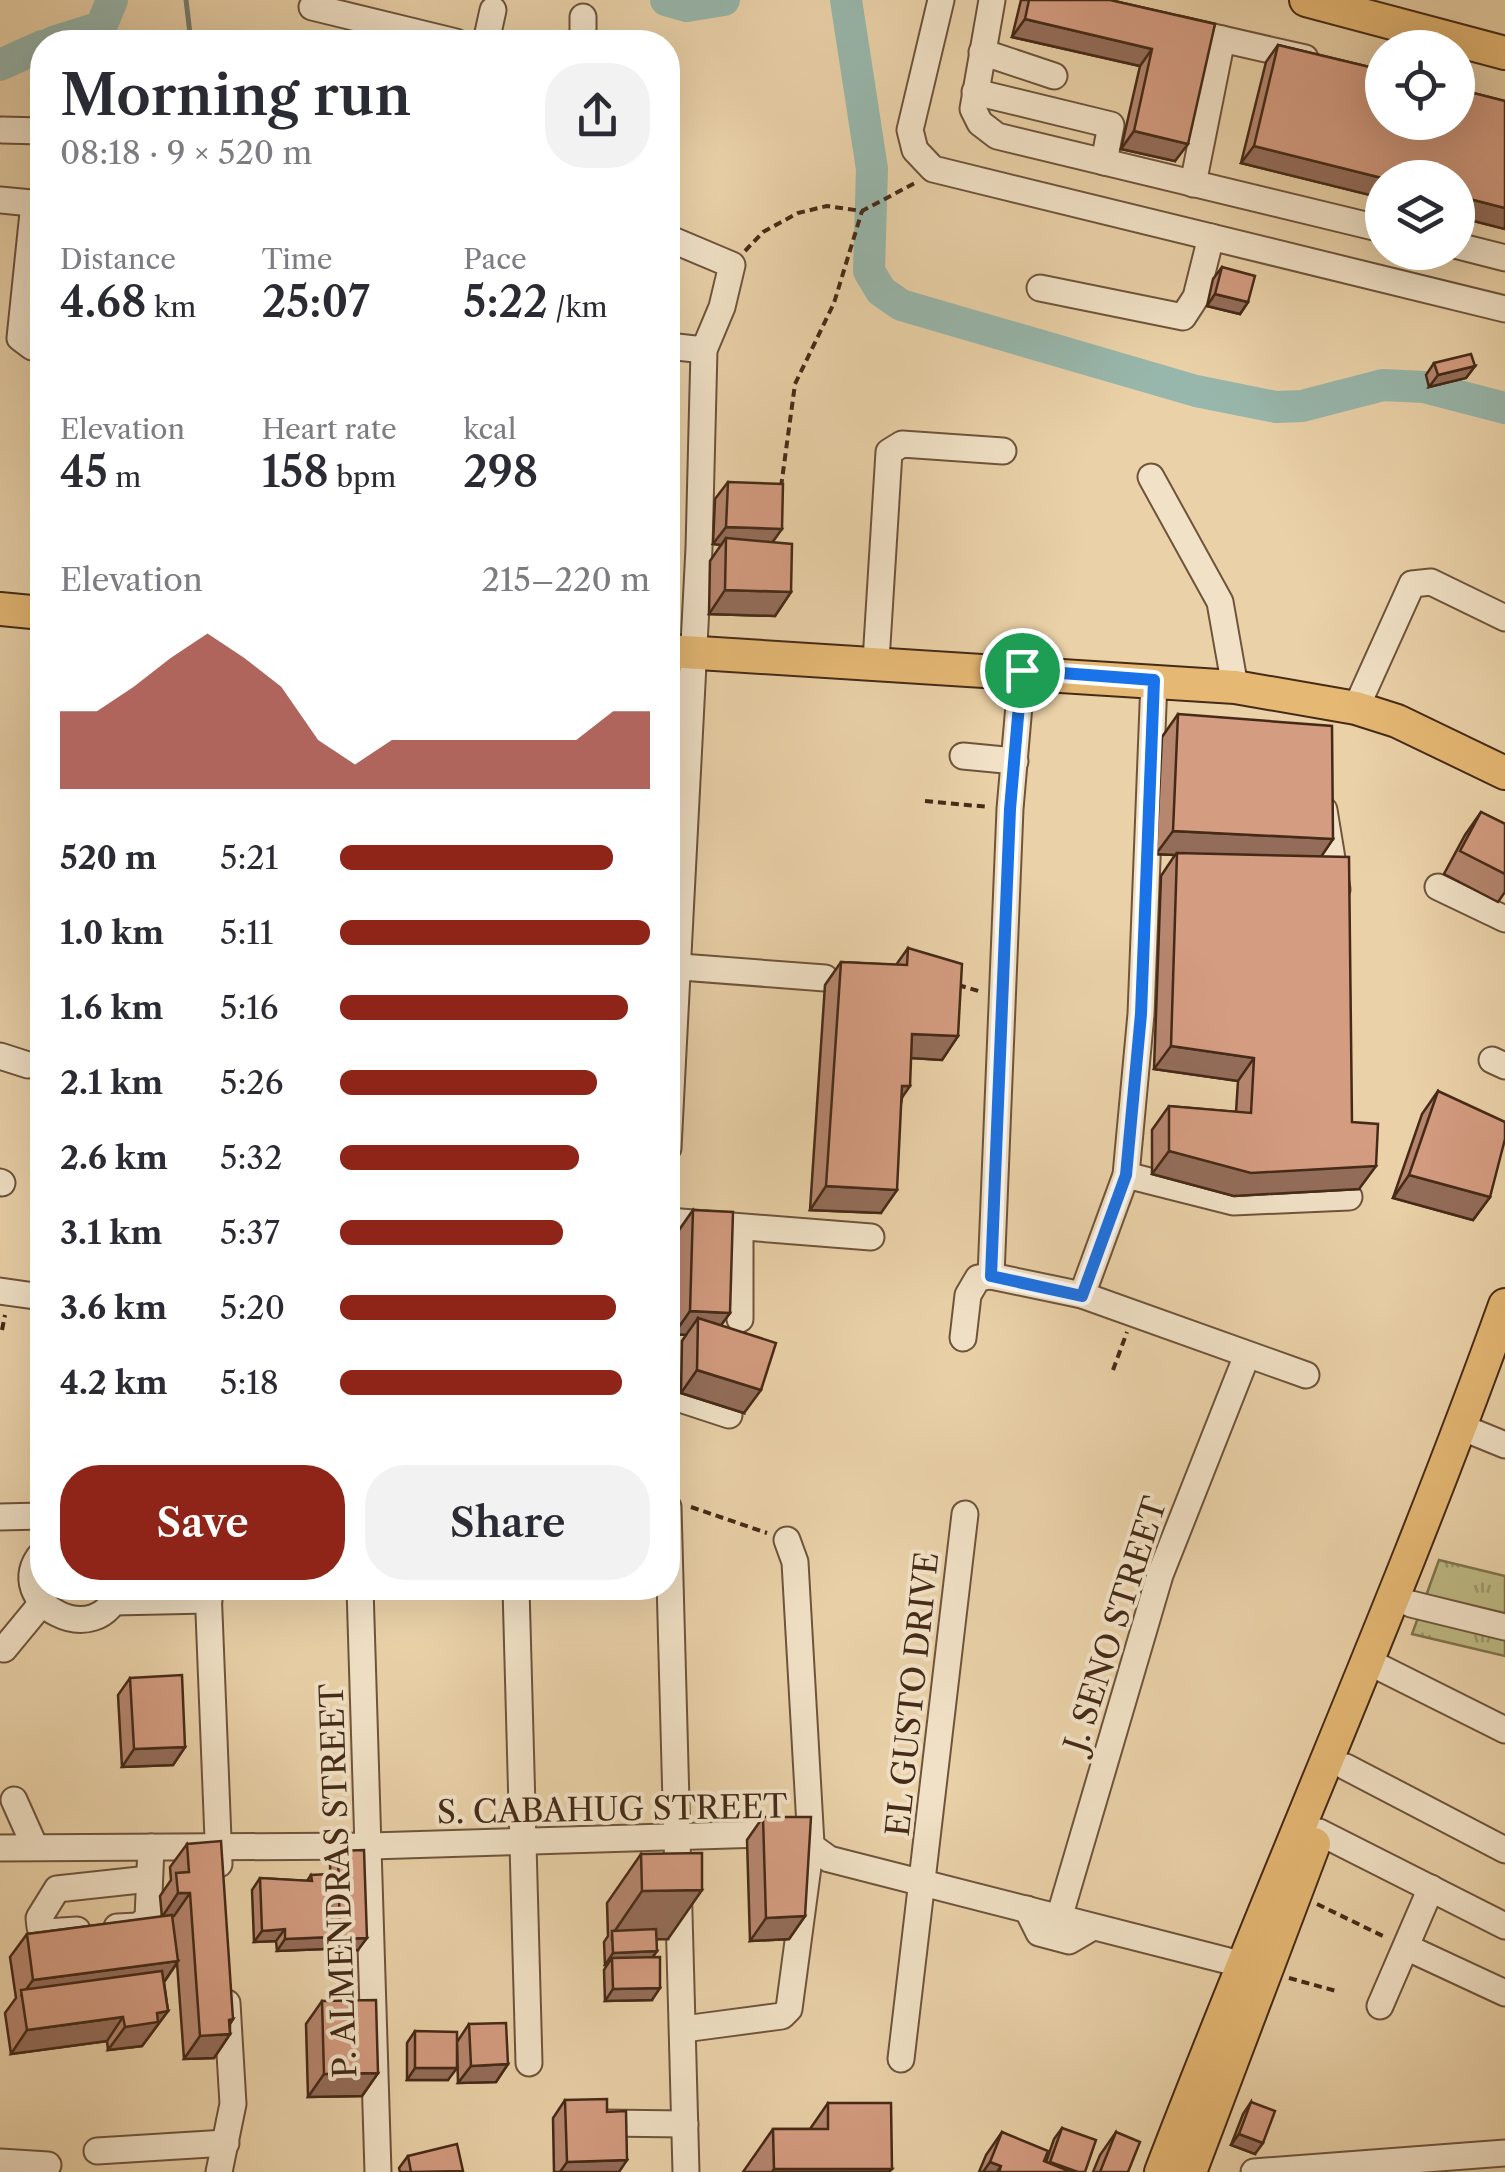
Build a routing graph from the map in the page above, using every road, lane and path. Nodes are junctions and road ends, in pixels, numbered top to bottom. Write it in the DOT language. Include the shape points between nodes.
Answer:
graph roads {
  1 [pos="942,0"];
  2 [pos="992,0"];
  3 [pos="1306,0"];
  4 [pos="1344,4"];
  5 [pos="312,7"];
  6 [pos="492,10"];
  7 [pos="1151,23"];
  8 [pos="407,30"];
  9 [pos="488,30"];
  10 [pos="1222,39"];
  11 [pos="982,52"];
  12 [pos="1505,53"];
  13 [pos="1329,64"];
  14 [pos="1054,76"];
  15 [pos="975,92"];
  16 [pos="2,130"];
  17 [pos="30,131"];
  18 [pos="1104,162"];
  19 [pos="1193,184"];
  20 [pos="909,188"];
  21 [pos="0,200"];
  22 [pos="30,202"];
  23 [pos="865,209"];
  24 [pos="1365,225"];
  25 [pos="1211,237"];
  26 [pos="680,243"];
  27 [pos="1475,250"];
  28 [pos="1505,258"];
  29 [pos="30,263"];
  30 [pos="732,266"];
  31 [pos="1040,288"];
  32 [pos="1505,309"];
  33 [pos="30,346"];
  34 [pos="680,347"];
  35 [pos="704,350"];
  36 [pos="1003,450"];
  37 [pos="1151,476"];
  38 [pos="780,499"];
  39 [pos="0,609"];
  40 [pos="30,611"];
  41 [pos="1505,618"];
  42 [pos="680,652"];
  43 [pos="876,661"];
  44 [pos="1022,670"];
  45 [pos="1154,680"];
  46 [pos="1235,687"];
  47 [pos="1356,708"];
  48 [pos="962,756"];
  49 [pos="1014,761"];
  50 [pos="1505,773"];
  51 [pos="1322,793"];
  52 [pos="924,801"];
  53 [pos="1010,809"];
  54 [pos="1438,888"];
  55 [pos="1338,917"];
  56 [pos="1505,919"];
  57 [pos="680,967"];
  58 [pos="825,978"];
  59 [pos="952,984"];
  60 [pos="1002,997"];
  61 [pos="0,1056"];
  62 [pos="28,1065"];
  63 [pos="1126,1175"];
  64 [pos="1349,1197"];
  65 [pos="680,1222"];
  66 [pos="740,1228"];
  67 [pos="871,1237"];
  68 [pos="991,1276"];
  69 [pos="0,1290"];
  70 [pos="30,1295"];
  71 [pos="1082,1296"];
  72 [pos="1505,1305"];
  73 [pos="1134,1314"];
  74 [pos="740,1320"];
  75 [pos="963,1338"];
  76 [pos="1248,1354"];
  77 [pos="1113,1370"];
  78 [pos="1505,1372"];
  79 [pos="1306,1376"];
  80 [pos="680,1399"];
  81 [pos="729,1415"];
  82 [pos="1482,1435"];
  83 [pos="680,1507"];
  84 [pos="965,1514"];
  85 [pos="30,1516"];
  86 [pos="0,1517"];
  87 [pos="787,1540"];
  88 [pos="33,1600"];
  89 [pos="109,1600"];
  90 [pos="208,1600"];
  91 [pos="361,1600"];
  92 [pos="516,1600"];
  93 [pos="676,1600"];
  94 [pos="1410,1604"];
  95 [pos="37,1609"];
  96 [pos="1505,1627"];
  97 [pos="4,1649"];
  98 [pos="1375,1665"];
  99 [pos="1505,1730"];
  100 [pos="1346,1767"];
  101 [pos="14,1800"];
  102 [pos="1318,1832"];
  103 [pos="680,1834"];
  104 [pos="523,1842"];
  105 [pos="811,1844"];
  106 [pos="151,1846"];
  107 [pos="371,1846"];
  108 [pos="35,1847"];
  109 [pos="0,1848"];
  110 [pos="218,1849"];
  111 [pos="1505,1850"];
  112 [pos="149,1879"];
  113 [pos="923,1882"];
  114 [pos="221,1888"];
  115 [pos="1431,1888"];
  116 [pos="1295,1894"];
  117 [pos="1027,1909"];
  118 [pos="1059,1918"];
  119 [pos="1092,1926"];
  120 [pos="1505,1926"];
  121 [pos="1406,1946"];
  122 [pos="1253,1967"];
  123 [pos="226,1986"];
  124 [pos="1336,1991"];
  125 [pos="1505,1993"];
  126 [pos="1380,2006"];
  127 [pos="684,2029"];
  128 [pos="901,2058"];
  129 [pos="529,2063"];
  130 [pos="605,2123"];
  131 [pos="685,2124"];
  132 [pos="226,2143"];
  133 [pos="98,2151"];
  134 [pos="1505,2153"];
  135 [pos="0,2162"];
  136 [pos="48,2165"];
  137 [pos="1374,2168"];
  138 [pos="219,2172"];
  139 [pos="378,2172"];
  140 [pos="686,2172"];
  141 [pos="1161,2172"];
  142 [pos="1190,2172"];
  143 [pos="1254,2172"];
  1 -- 25 [label="street" via="910,130 915,150 933,169"];
  2 -- 11 [label="street"];
  3 -- 4 [label="main road"];
  4 -- 12 [label="main road"];
  5 -- 8 [label="street"];
  6 -- 9 [label="street"];
  7 -- 10 [label="street"];
  10 -- 13 [label="street"];
  10 -- 19 [label="street"];
  11 -- 14 [label="street"];
  11 -- 15 [label="street"];
  15 -- 18 [label="street" via="980,124 997,136"];
  15 -- 18 [label="street" via="1111,125"];
  16 -- 17 [label="street"];
  18 -- 19 [label="street"];
  19 -- 24 [label="street"];
  20 -- 23 [label="path"];
  21 -- 22 [label="street"];
  23 -- 30 [label="path" via="827,206 798,213 763,232"];
  23 -- 38 [label="path" via="834,303 795,384"];
  25 -- 31 [label="street" via="1196,297 1184,316"];
  25 -- 32 [label="street"];
  26 -- 30 [label="street"];
  27 -- 28 [label="street"];
  29 -- 33 [label="street" via="20,338"];
  30 -- 35 [label="street"];
  34 -- 35 [label="street"];
  35 -- 42 [label="street"];
  36 -- 43 [label="street" via="902,444 889,452"];
  37 -- 46 [label="street" via="1220,602"];
  39 -- 40 [label="main road"];
  41 -- 47 [label="street" via="1431,582 1412,584"];
  42 -- 43 [label="main road"];
  43 -- 44 [label="main road"];
  44 -- 45 [label="main road"];
  44 -- 49 [label="street"];
  45 -- 46 [label="main road"];
  45 -- 63 [label="street" via="1154,864"];
  46 -- 47 [label="main road" via="1316,709"];
  47 -- 50 [label="main road"];
  48 -- 49 [label="street"];
  49 -- 53 [label="street"];
  51 -- 55 [label="street" via="1326,869"];
  52 -- 53 [label="path"];
  53 -- 60 [label="street"];
  54 -- 56 [label="street"];
  57 -- 58 [label="street"];
  59 -- 60 [label="path"];
  60 -- 68 [label="street"];
  61 -- 62 [label="street"];
  63 -- 64 [label="street" via="1233,1202"];
  63 -- 71 [label="street"];
  65 -- 66 [label="street"];
  66 -- 67 [label="street"];
  66 -- 74 [label="street"];
  68 -- 71 [label="street"];
  68 -- 75 [label="street" via="978,1278 968,1295"];
  69 -- 70 [label="street"];
  71 -- 73 [label="street"];
  72 -- 82 [label="main road"];
  73 -- 76 [label="street"];
  73 -- 77 [label="path"];
  76 -- 79 [label="street"];
  76 -- 118 [label="street, J. SENO STREET" via="1160,1575"];
  78 -- 82 [label="main road"];
  80 -- 81 [label="street"];
  82 -- 94 [label="main road"];
  82 -- 98 [label="main road"];
  83 -- 87 [label="path"];
  84 -- 113 [label="street, EL GUSTO DRIVE"];
  85 -- 86 [label="street"];
  87 -- 105 [label="street" via="795,1562"];
  88 -- 95 [label="street"];
  89 -- 95 [label="street" via="88,1616 55,1618"];
  90 -- 110 [label="street"];
  91 -- 107 [label="street, P. ALMENDRAS STREET"];
  92 -- 104 [label="street"];
  93 -- 103 [label="street"];
  94 -- 96 [label="street"];
  94 -- 98 [label="main road"];
  95 -- 97 [label="street"];
  98 -- 99 [label="street"];
  98 -- 100 [label="main road"];
  98 -- 122 [label="main road"];
  100 -- 102 [label="main road"];
  100 -- 111 [label="street"];
  101 -- 108 [label="street"];
  102 -- 115 [label="street"];
  102 -- 116 [label="main road"];
  103 -- 104 [label="street, S. CABAHUG STREET"];
  103 -- 105 [label="street, S. CABAHUG STREET" via="793,1833"];
  103 -- 127 [label="street"];
  104 -- 107 [label="street, S. CABAHUG STREET"];
  104 -- 129 [label="street"];
  105 -- 113 [label="street, S. CABAHUG STREET" via="829,1859"];
  105 -- 127 [label="street" via="787,2013"];
  106 -- 108 [label="street, S. CABAHUG STREET"];
  106 -- 110 [label="street, S. CABAHUG STREET"];
  106 -- 112 [label="street"];
  107 -- 110 [label="street, S. CABAHUG STREET"];
  107 -- 139 [label="street, P. ALMENDRAS STREET"];
  108 -- 109 [label="street, S. CABAHUG STREET"];
  110 -- 114 [label="street"];
  113 -- 117 [label="street, S. CABAHUG STREET"];
  113 -- 128 [label="street, EL GUSTO DRIVE"];
  115 -- 120 [label="street"];
  115 -- 121 [label="street"];
  116 -- 121 [label="path"];
  116 -- 122 [label="main road"];
  117 -- 118 [label="street, S. CABAHUG STREET"];
  117 -- 119 [label="street" via="1040,1933 1069,1941"];
  118 -- 119 [label="street, S. CABAHUG STREET"];
  119 -- 122 [label="street, S. CABAHUG STREET"];
  121 -- 125 [label="street"];
  121 -- 126 [label="street"];
  122 -- 124 [label="path"];
  122 -- 141 [label="main road"];
  122 -- 142 [label="main road"];
  123 -- 132 [label="street" via="233,2104"];
  127 -- 131 [label="street"];
  130 -- 131 [label="street"];
  131 -- 140 [label="street"];
  132 -- 133 [label="street"];
  132 -- 138 [label="street"];
  134 -- 137 [label="street"];
  135 -- 136 [label="street"];
  137 -- 143 [label="street"];
}
